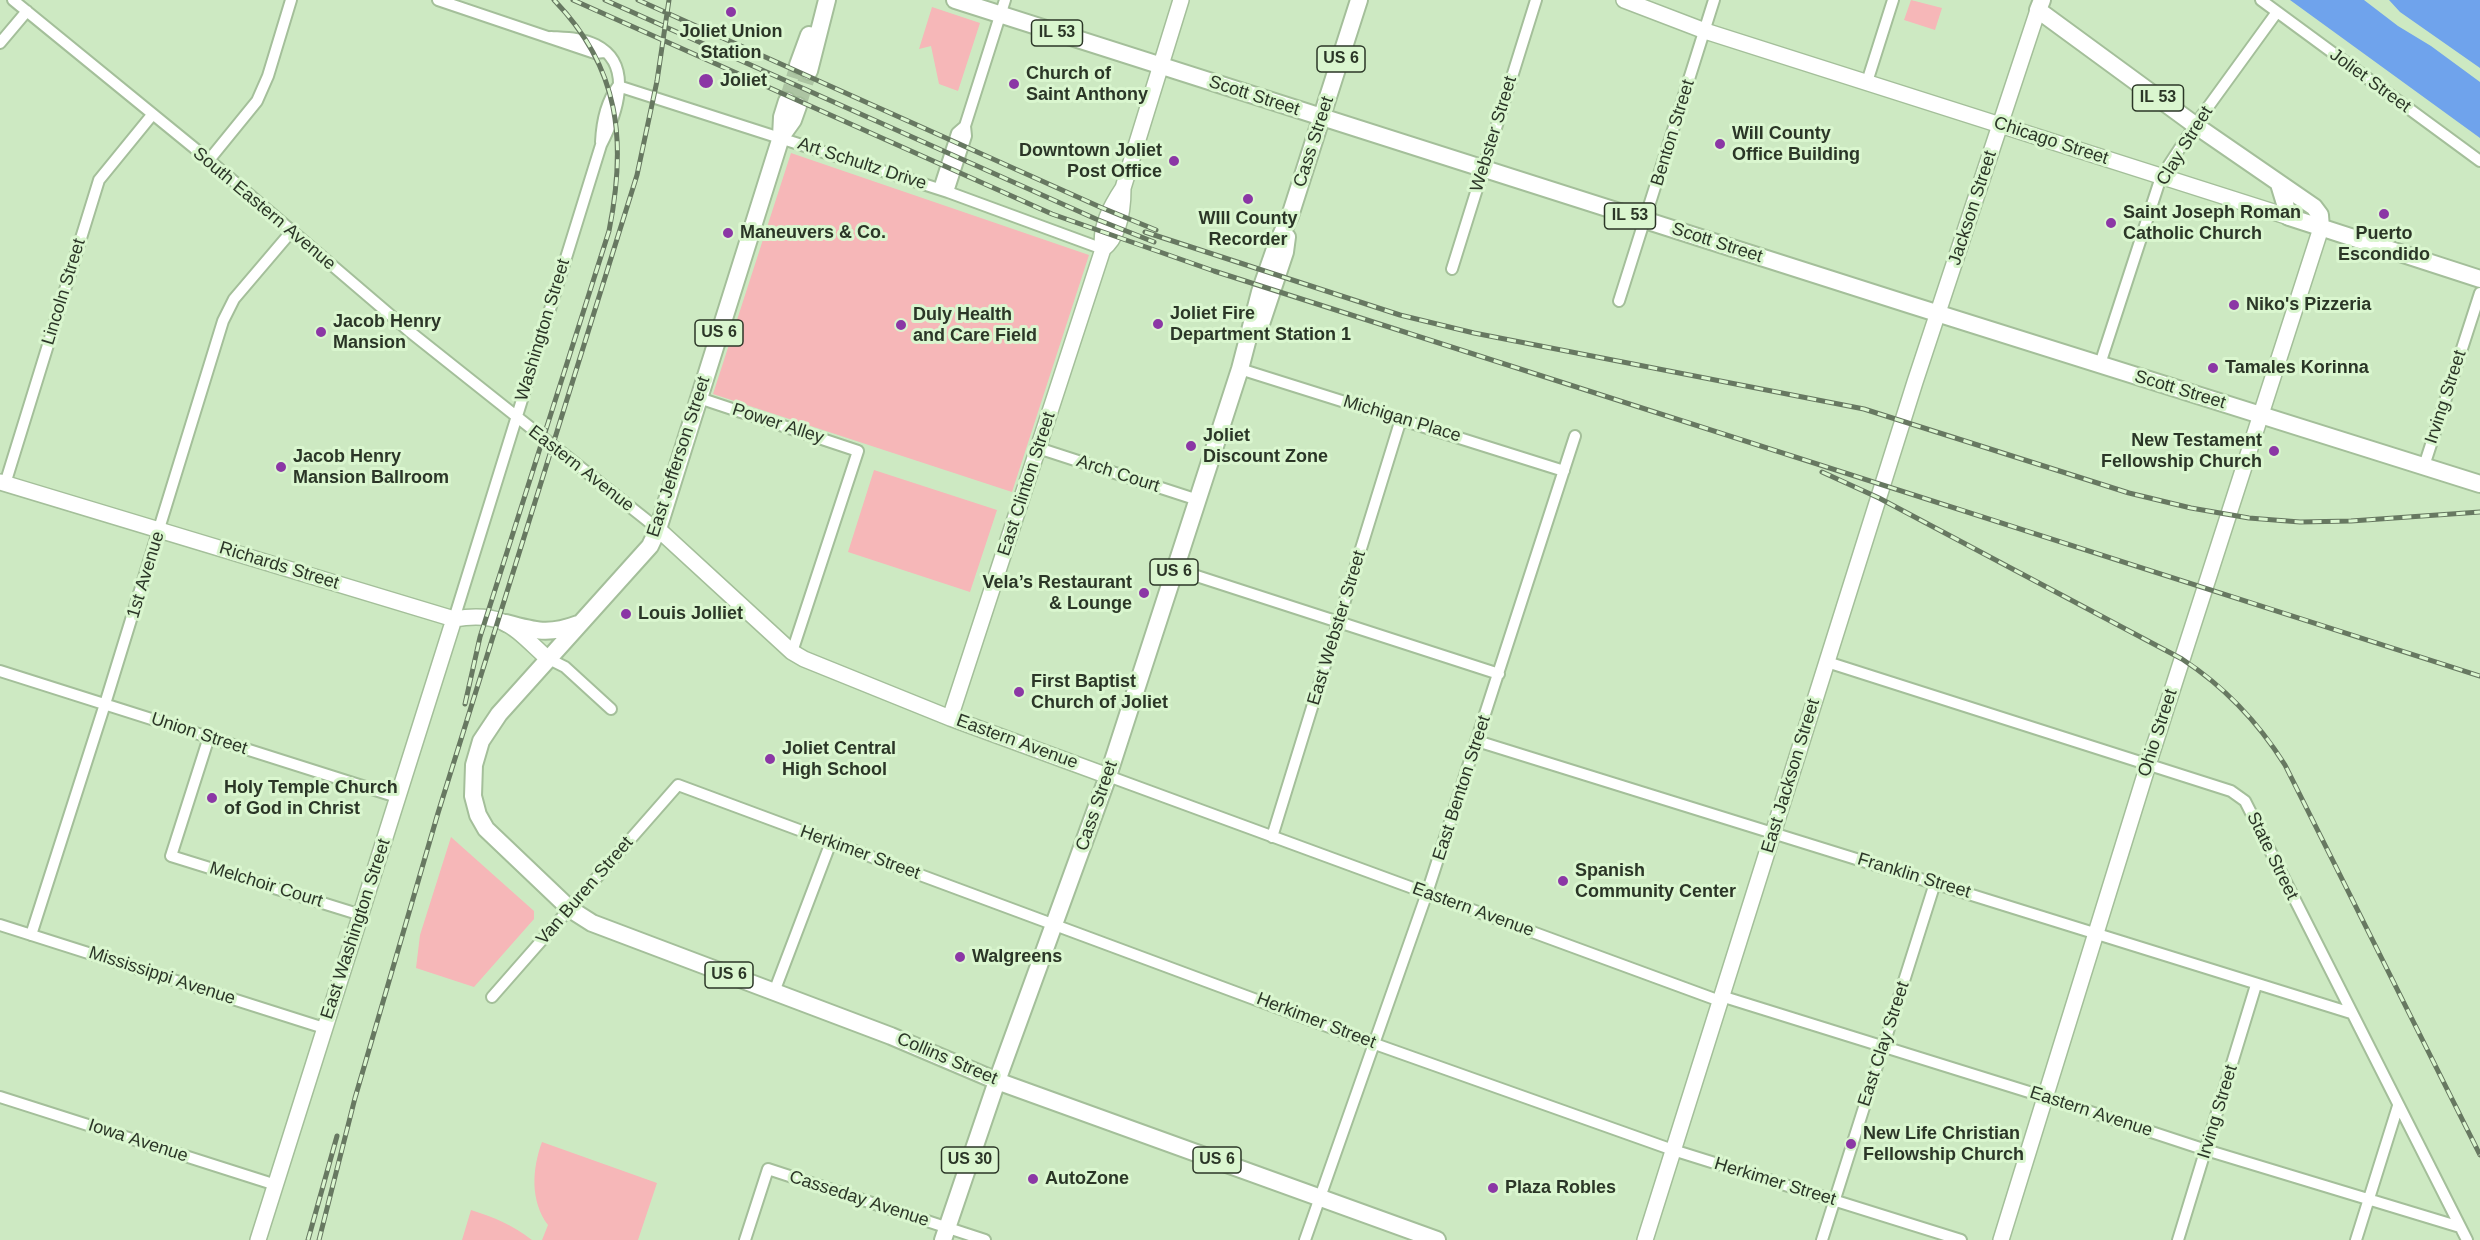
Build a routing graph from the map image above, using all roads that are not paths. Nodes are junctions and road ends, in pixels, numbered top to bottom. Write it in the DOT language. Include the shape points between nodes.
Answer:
graph roads {
  1 [pos="13,0"];
  2 [pos="291,0"];
  3 [pos="438,0"];
  4 [pos="821,0"];
  5 [pos="827,0"];
  6 [pos="955,0"];
  7 [pos="1181,0"];
  8 [pos="1359,0"];
  9 [pos="1536,0"];
  10 [pos="1624,0"];
  11 [pos="1714,0"];
  12 [pos="1893,0"];
  13 [pos="2261,0"];
  14 [pos="2040,5"];
  15 [pos="1002,7"];
  16 [pos="27,11"];
  17 [pos="2277,12"];
  18 [pos="1705,31"];
  19 [pos="0,43"];
  20 [pos="1160,66"];
  21 [pos="1867,82"];
  22 [pos="618,86"];
  23 [pos="792,104"];
  24 [pos="152,115"];
  25 [pos="1322,118"];
  26 [pos="2001,125"];
  27 [pos="2195,125"];
  28 [pos="781,137"];
  29 [pos="209,160"];
  30 [pos="2480,161"];
  31 [pos="1483,169"];
  32 [pos="2161,177"];
  33 [pos="2279,184"];
  34 [pos="944,190"];
  35 [pos="2289,217"];
  36 [pos="1645,220"];
  37 [pos="2321,228"];
  38 [pos="291,232"];
  39 [pos="1103,249"];
  40 [pos="1452,269"];
  41 [pos="2480,279"];
  42 [pos="2480,293"];
  43 [pos="1619,301"];
  44 [pos="1939,313"];
  45 [pos="2100,364"];
  46 [pos="1240,369"];
  47 [pos="699,398"];
  48 [pos="2261,415"];
  49 [pos="516,417"];
  50 [pos="1401,419"];
  51 [pos="1575,436"];
  52 [pos="1038,448"];
  53 [pos="2424,466"];
  54 [pos="1564,471"];
  55 [pos="2,483"];
  56 [pos="2480,484"];
  57 [pos="1198,500"];
  58 [pos="658,529"];
  59 [pos="160,531"];
  60 [pos="1175,569"];
  61 [pos="454,619"];
  62 [pos="506,623"];
  63 [pos="579,623"];
  64 [pos="1338,623"];
  65 [pos="792,652"];
  66 [pos="547,658"];
  67 [pos="1827,662"];
  68 [pos="0,671"];
  69 [pos="1499,674"];
  70 [pos="105,704"];
  71 [pos="611,709"];
  72 [pos="950,718"];
  73 [pos="209,737"];
  74 [pos="1477,741"];
  75 [pos="2148,765"];
  76 [pos="1108,776"];
  77 [pos="678,785"];
  78 [pos="397,797"];
  79 [pos="486,829"];
  80 [pos="1773,832"];
  81 [pos="1272,837"];
  82 [pos="831,843"];
  83 [pos="1935,883"];
  84 [pos="1428,893"];
  85 [pos="570,909"];
  86 [pos="361,915"];
  87 [pos="1054,923"];
  88 [pos="0,925"];
  89 [pos="31,934"];
  90 [pos="2097,934"];
  91 [pos="2256,985"];
  92 [pos="774,992"];
  93 [pos="492,997"];
  94 [pos="1721,999"];
  95 [pos="2351,1013"];
  96 [pos="324,1028"];
  97 [pos="1375,1044"];
  98 [pos="1883,1047"];
  99 [pos="997,1081"];
  100 [pos="0,1097"];
  101 [pos="2045,1097"];
  102 [pos="2398,1106"];
  103 [pos="1673,1150"];
  104 [pos="2206,1150"];
  105 [pos="276,1185"];
  106 [pos="1320,1198"];
  107 [pos="1834,1200"];
  108 [pos="2368,1200"];
  109 [pos="2460,1227"];
  110 [pos="945,1234"];
  111 [pos="258,1240"];
  112 [pos="745,1240"];
  113 [pos="985,1240"];
  114 [pos="1305,1240"];
  115 [pos="1437,1240"];
  116 [pos="1645,1240"];
  117 [pos="1822,1240"];
  118 [pos="1961,1240"];
  119 [pos="2001,1240"];
  120 [pos="2178,1240"];
  121 [pos="2356,1240"];
  122 [pos="2467,1240"];
  1 -- 16 [label="street, South Eastern Avenue"];
  2 -- 29 [label="street" via="258,101"];
  3 -- 22 [label="street" via="550,37 578,39 597,46 613,59"];
  4 -- 5 [label="main road" via="803,68"];
  6 -- 15 [label="main road, Scott Street / IL 53"];
  7 -- 20 [label="street, East Clinton Street"];
  8 -- 25 [label="main road, Cass Street / US 6"];
  9 -- 31 [label="street, Webster Street"];
  10 -- 18 [label="street, Chicago Street"];
  11 -- 18 [label="street, Benton Street"];
  12 -- 21 [label="street"];
  13 -- 17 [label="street, Joliet Street"];
  14 -- 26 [label="street, Jackson Street"];
  14 -- 27 [label="main road, IL 53"];
  15 -- 20 [label="main road, Scott Street / IL 53"];
  15 -- 34 [label="street" via="965,126 957,133"];
  16 -- 19 [label="street"];
  16 -- 24 [label="street, South Eastern Avenue"];
  17 -- 27 [label="street, Clay Street"];
  17 -- 30 [label="street, Joliet Street"];
  18 -- 21 [label="street, Chicago Street"];
  18 -- 36 [label="street, Benton Street"];
  20 -- 25 [label="main road, Scott Street / IL 53"];
  20 -- 39 [label="street, East Clinton Street" via="1123,188 1118,225 1112,242"];
  21 -- 26 [label="street, Chicago Street"];
  22 -- 28 [label="street, Art Schultz Drive"];
  22 -- 49 [label="street, Washington Street" via="607,106 601,145"];
  23 -- 28 [label="main road, East Jefferson Street / US 6" via="793,120"];
  24 -- 29 [label="street, South Eastern Avenue"];
  24 -- 55 [label="street, Lincoln Street" via="99,180"];
  25 -- 31 [label="main road, Scott Street / IL 53"];
  25 -- 46 [label="main road, Cass Street / US 6" via="1264,282"];
  26 -- 32 [label="street, Chicago Street"];
  26 -- 44 [label="street, Jackson Street"];
  27 -- 32 [label="street, Clay Street"];
  27 -- 33 [label="main road, IL 53"];
  28 -- 34 [label="street, Art Schultz Drive"];
  28 -- 47 [label="main road, East Jefferson Street / US 6"];
  29 -- 38 [label="street, South Eastern Avenue"];
  31 -- 36 [label="main road, Scott Street / IL 53"];
  31 -- 40 [label="street, Webster Street"];
  32 -- 35 [label="street, Chicago Street"];
  32 -- 45 [label="street, Clay Street"];
  33 -- 35 [label="main road"];
  33 -- 37 [label="main road" via="2314,207 2320,215"];
  34 -- 39 [label="street, Art Schultz Drive"];
  35 -- 37 [label="main road, Chicago Street"];
  36 -- 43 [label="street, Benton Street"];
  36 -- 44 [label="main road, Scott Street / IL 53"];
  37 -- 41 [label="main road, Chicago Street"];
  37 -- 48 [label="street, Ohio Street"];
  38 -- 49 [label="street, South Eastern Avenue"];
  38 -- 59 [label="street, 1st Avenue" via="234,298 223,321"];
  39 -- 52 [label="street, East Clinton Street"];
  42 -- 53 [label="street, Irving Street"];
  44 -- 45 [label="main road, Scott Street"];
  44 -- 67 [label="street, East Jackson Street"];
  45 -- 48 [label="main road, Scott Street"];
  46 -- 50 [label="street, Michigan Place"];
  46 -- 57 [label="main road, Cass Street / US 6"];
  47 -- 58 [label="main road, East Jefferson Street / US 6"];
  47 -- 65 [label="street, Power Alley" via="858,451"];
  48 -- 53 [label="main road, Scott Street"];
  48 -- 75 [label="street, Ohio Street"];
  49 -- 58 [label="street, Eastern Avenue"];
  49 -- 61 [label="street, Washington Street"];
  50 -- 54 [label="street, Michigan Place"];
  50 -- 64 [label="street, East Webster Street"];
  51 -- 54 [label="street, East Benton Street"];
  52 -- 57 [label="street, Arch Court"];
  52 -- 72 [label="street, East Clinton Street"];
  53 -- 56 [label="main road, Scott Street"];
  54 -- 69 [label="street, East Benton Street"];
  55 -- 59 [label="street, Richards Street"];
  57 -- 60 [label="main road, Cass Street / US 6"];
  58 -- 63 [label="main road, East Jefferson Street / US 6" via="650,546"];
  58 -- 65 [label="street, Eastern Avenue"];
  59 -- 61 [label="street, Richards Street"];
  59 -- 70 [label="street, 1st Avenue"];
  60 -- 64 [label="street"];
  60 -- 76 [label="main road, Cass Street / US 6"];
  61 -- 62 [label="street, Richards Street" via="482,616"];
  61 -- 78 [label="street, East Washington Street"];
  62 -- 63 [label="main road" via="552,632"];
  62 -- 66 [label="street, Richards Street"];
  63 -- 66 [label="main road, East Jefferson Street / US 6"];
  64 -- 69 [label="street"];
  64 -- 81 [label="street, East Webster Street"];
  65 -- 72 [label="street, Eastern Avenue"];
  66 -- 71 [label="street" via="565,667"];
  66 -- 79 [label="main road, East Jefferson Street / US 6" via="494,720 477,754 473,796"];
  67 -- 75 [label="street, State Street"];
  67 -- 80 [label="street, East Jackson Street"];
  68 -- 70 [label="street, Union Street"];
  69 -- 74 [label="street, East Benton Street"];
  70 -- 73 [label="street, Union Street"];
  70 -- 89 [label="street, 1st Avenue"];
  72 -- 76 [label="street, Eastern Avenue"];
  73 -- 78 [label="street, Union Street"];
  73 -- 86 [label="street, Melchoir Court" via="171,856"];
  74 -- 80 [label="street, Franklin Street"];
  74 -- 84 [label="street, East Benton Street"];
  75 -- 90 [label="street, Ohio Street"];
  75 -- 95 [label="street, State Street" via="2231,791 2245,801"];
  76 -- 81 [label="street, Eastern Avenue"];
  76 -- 87 [label="main road, Cass Street / US 6"];
  77 -- 82 [label="street, Herkimer Street"];
  77 -- 85 [label="street, Van Buren Street"];
  78 -- 86 [label="street, East Washington Street"];
  79 -- 85 [label="main road, Collins Street / US 6"];
  80 -- 83 [label="street, Franklin Street"];
  80 -- 94 [label="street, East Jackson Street"];
  81 -- 84 [label="street, Eastern Avenue"];
  82 -- 87 [label="street, Herkimer Street"];
  82 -- 92 [label="street"];
  83 -- 90 [label="street, Franklin Street"];
  83 -- 98 [label="street, East Clay Street"];
  84 -- 94 [label="street, Eastern Avenue"];
  84 -- 97 [label="street, East Benton Street"];
  85 -- 92 [label="main road, Collins Street / US 6" via="592,923"];
  85 -- 93 [label="street, Van Buren Street"];
  86 -- 96 [label="street, East Washington Street"];
  87 -- 97 [label="street, Herkimer Street"];
  87 -- 99 [label="main road, Cass Street / US 6"];
  88 -- 89 [label="street, Mississippi Avenue"];
  89 -- 96 [label="street, Mississippi Avenue"];
  90 -- 91 [label="street, Franklin Street"];
  90 -- 101 [label="street, Ohio Street"];
  91 -- 95 [label="street, Franklin Street"];
  91 -- 104 [label="street, Irving Street"];
  92 -- 99 [label="main road, Collins Street / US 6"];
  94 -- 98 [label="street, Eastern Avenue"];
  94 -- 103 [label="street, East Jackson Street"];
  95 -- 102 [label="street, State Street"];
  96 -- 105 [label="street, East Washington Street"];
  97 -- 103 [label="street, Herkimer Street"];
  97 -- 106 [label="street, East Benton Street"];
  98 -- 101 [label="street, Eastern Avenue"];
  98 -- 107 [label="street, East Clay Street"];
  99 -- 106 [label="main road, Collins Street / US 6"];
  99 -- 110 [label="main road, Cass Street / US 30"];
  100 -- 105 [label="street, Iowa Avenue"];
  101 -- 104 [label="street, Eastern Avenue"];
  101 -- 119 [label="street, Ohio Street"];
  102 -- 108 [label="street"];
  102 -- 109 [label="street, State Street"];
  103 -- 107 [label="street, Herkimer Street"];
  103 -- 116 [label="street, East Jackson Street"];
  104 -- 108 [label="street, Eastern Avenue"];
  104 -- 120 [label="street, Irving Street"];
  105 -- 111 [label="street, East Washington Street"];
  106 -- 114 [label="street, East Benton Street"];
  106 -- 115 [label="main road, Collins Street / US 6"];
  107 -- 117 [label="street, East Clay Street"];
  107 -- 118 [label="street, Herkimer Street"];
  108 -- 109 [label="street, Eastern Avenue"];
  108 -- 121 [label="street"];
  109 -- 122 [label="street, State Street"];
  110 -- 112 [label="street, Casseday Avenue" via="768,1169"];
  110 -- 113 [label="street, Casseday Avenue"];
}
